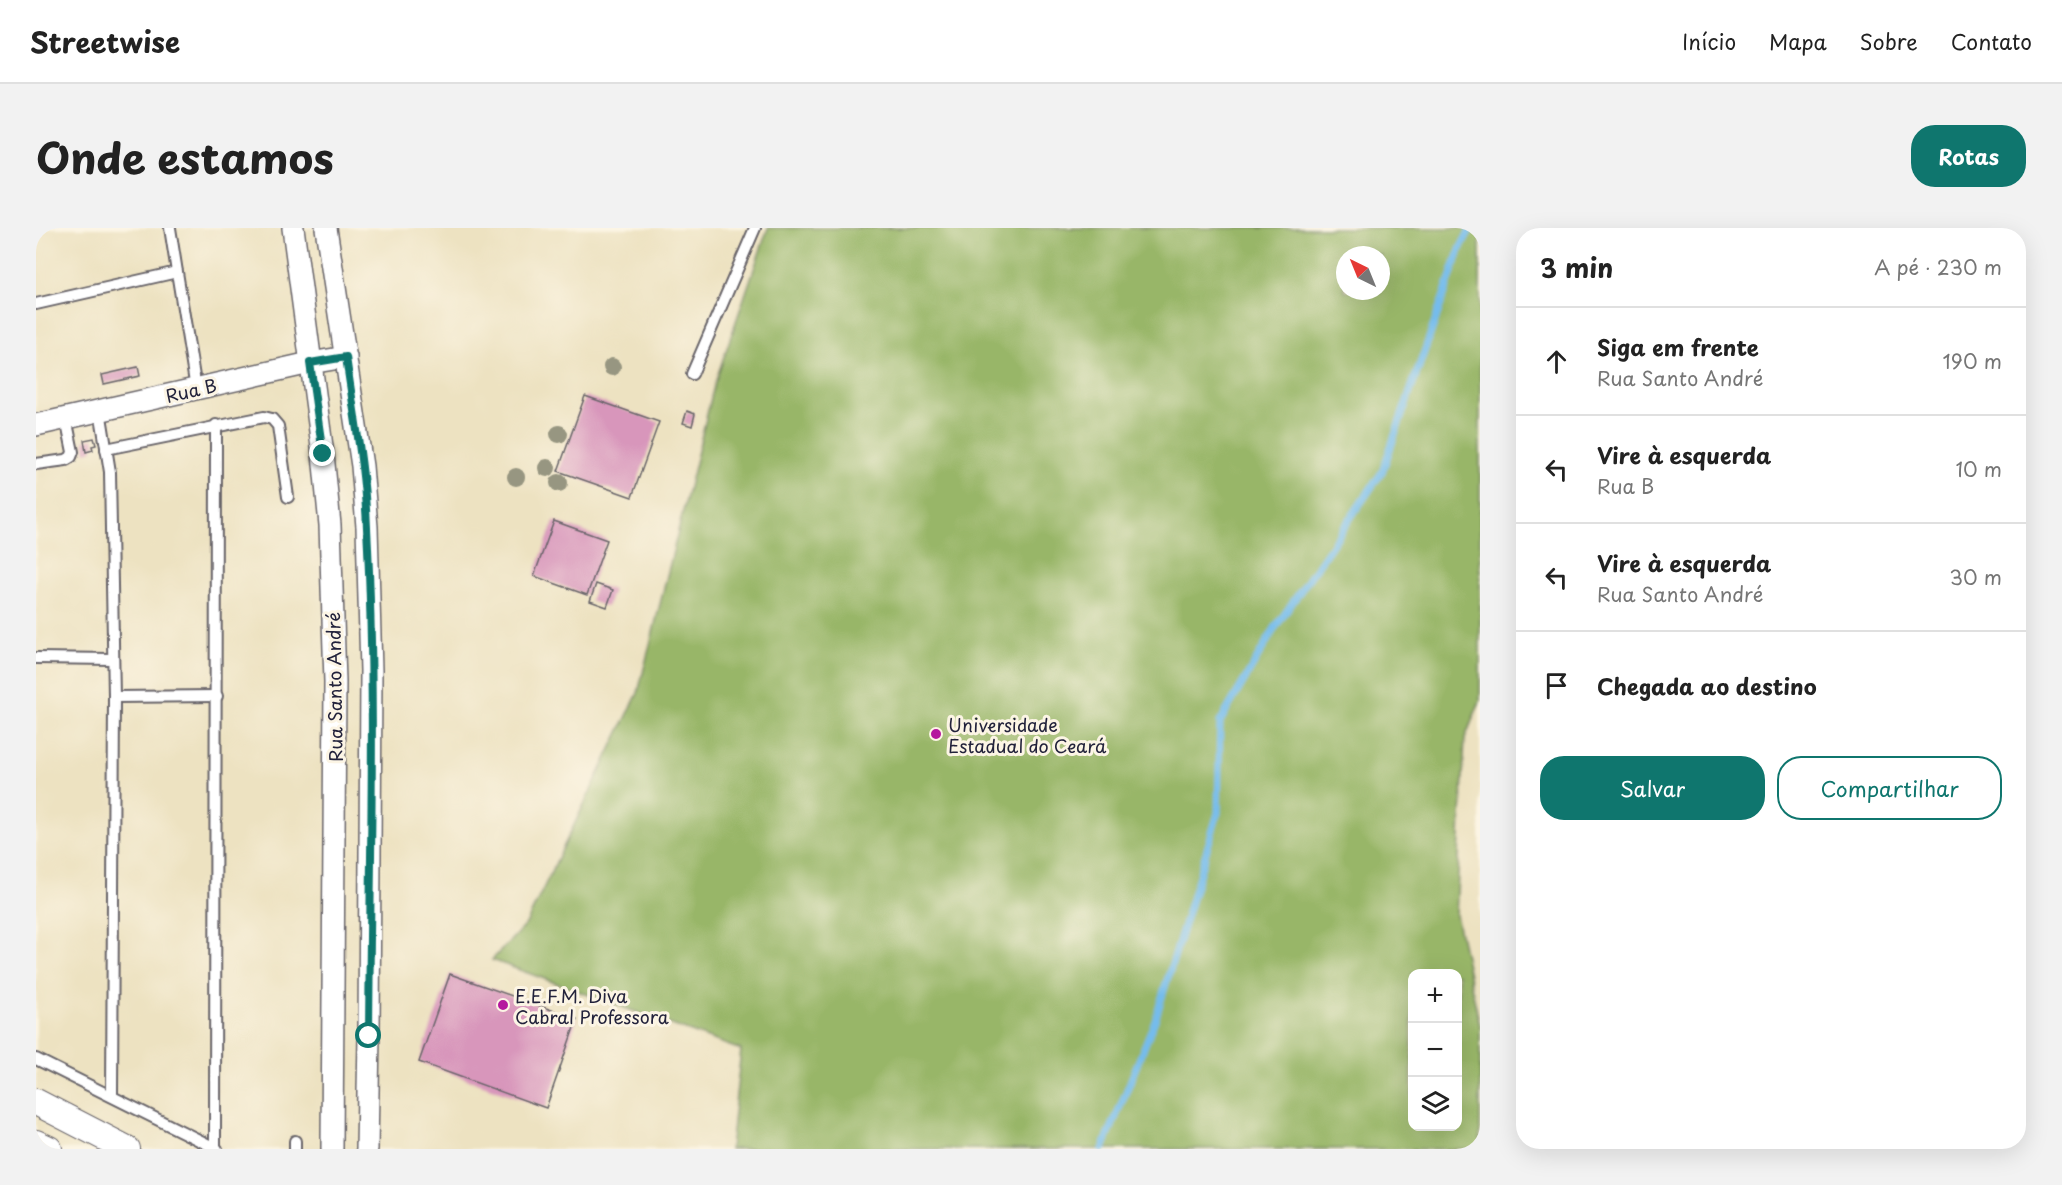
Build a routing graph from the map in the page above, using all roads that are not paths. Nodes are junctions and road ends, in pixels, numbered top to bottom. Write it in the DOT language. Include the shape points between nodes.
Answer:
graph roads {
  1 [pos="170,228"];
  2 [pos="293,228"];
  3 [pos="326,228"];
  4 [pos="754,228"];
  5 [pos="177,272"];
  6 [pos="36,304"];
  7 [pos="346,357"];
  8 [pos="310,363"];
  9 [pos="692,374"];
  10 [pos="196,389"];
  11 [pos="100,410"];
  12 [pos="66,418"];
  13 [pos="36,425"];
  14 [pos="216,425"];
  15 [pos="106,448"];
  16 [pos="36,464"];
  17 [pos="288,497"];
  18 [pos="36,658"];
  19 [pos="113,659"];
  20 [pos="217,696"];
  21 [pos="114,697"];
  22 [pos="36,1059"];
  23 [pos="112,1096"];
  24 [pos="36,1102"];
  25 [pos="36,1143"];
  26 [pos="50,1149"];
  27 [pos="127,1149"];
  28 [pos="216,1149"];
  29 [pos="332,1149"];
  30 [pos="367,1149"];
  1 -- 5 [label="lane"];
  2 -- 8 [label="street, Rua Santo André"];
  3 -- 7 [label="street, Rua Santo André"];
  4 -- 9 [label="lane"];
  5 -- 6 [label="lane"];
  5 -- 10 [label="lane"];
  7 -- 8 [label="street, Rua B"];
  7 -- 30 [label="street, Rua Santo André" via="367,527 371,694"];
  8 -- 10 [label="street, Rua B"];
  8 -- 29 [label="street, Rua Santo André" via="330,525 334,660"];
  10 -- 11 [label="street, Rua B"];
  11 -- 12 [label="street, Rua B"];
  11 -- 15 [label="lane"];
  12 -- 13 [label="street, Rua B"];
  12 -- 16 [label="lane" via="71,457"];
  14 -- 15 [label="lane"];
  14 -- 17 [label="lane" via="272,419 278,426"];
  14 -- 20 [label="lane"];
  15 -- 19 [label="lane" via="110,472"];
  18 -- 19 [label="lane"];
  19 -- 21 [label="lane"];
  20 -- 21 [label="lane"];
  20 -- 28 [label="lane"];
  21 -- 23 [label="lane"];
  22 -- 23 [label="lane"];
  23 -- 28 [label="lane"];
  24 -- 27 [label="street"];
  25 -- 26 [label="street"];
}
